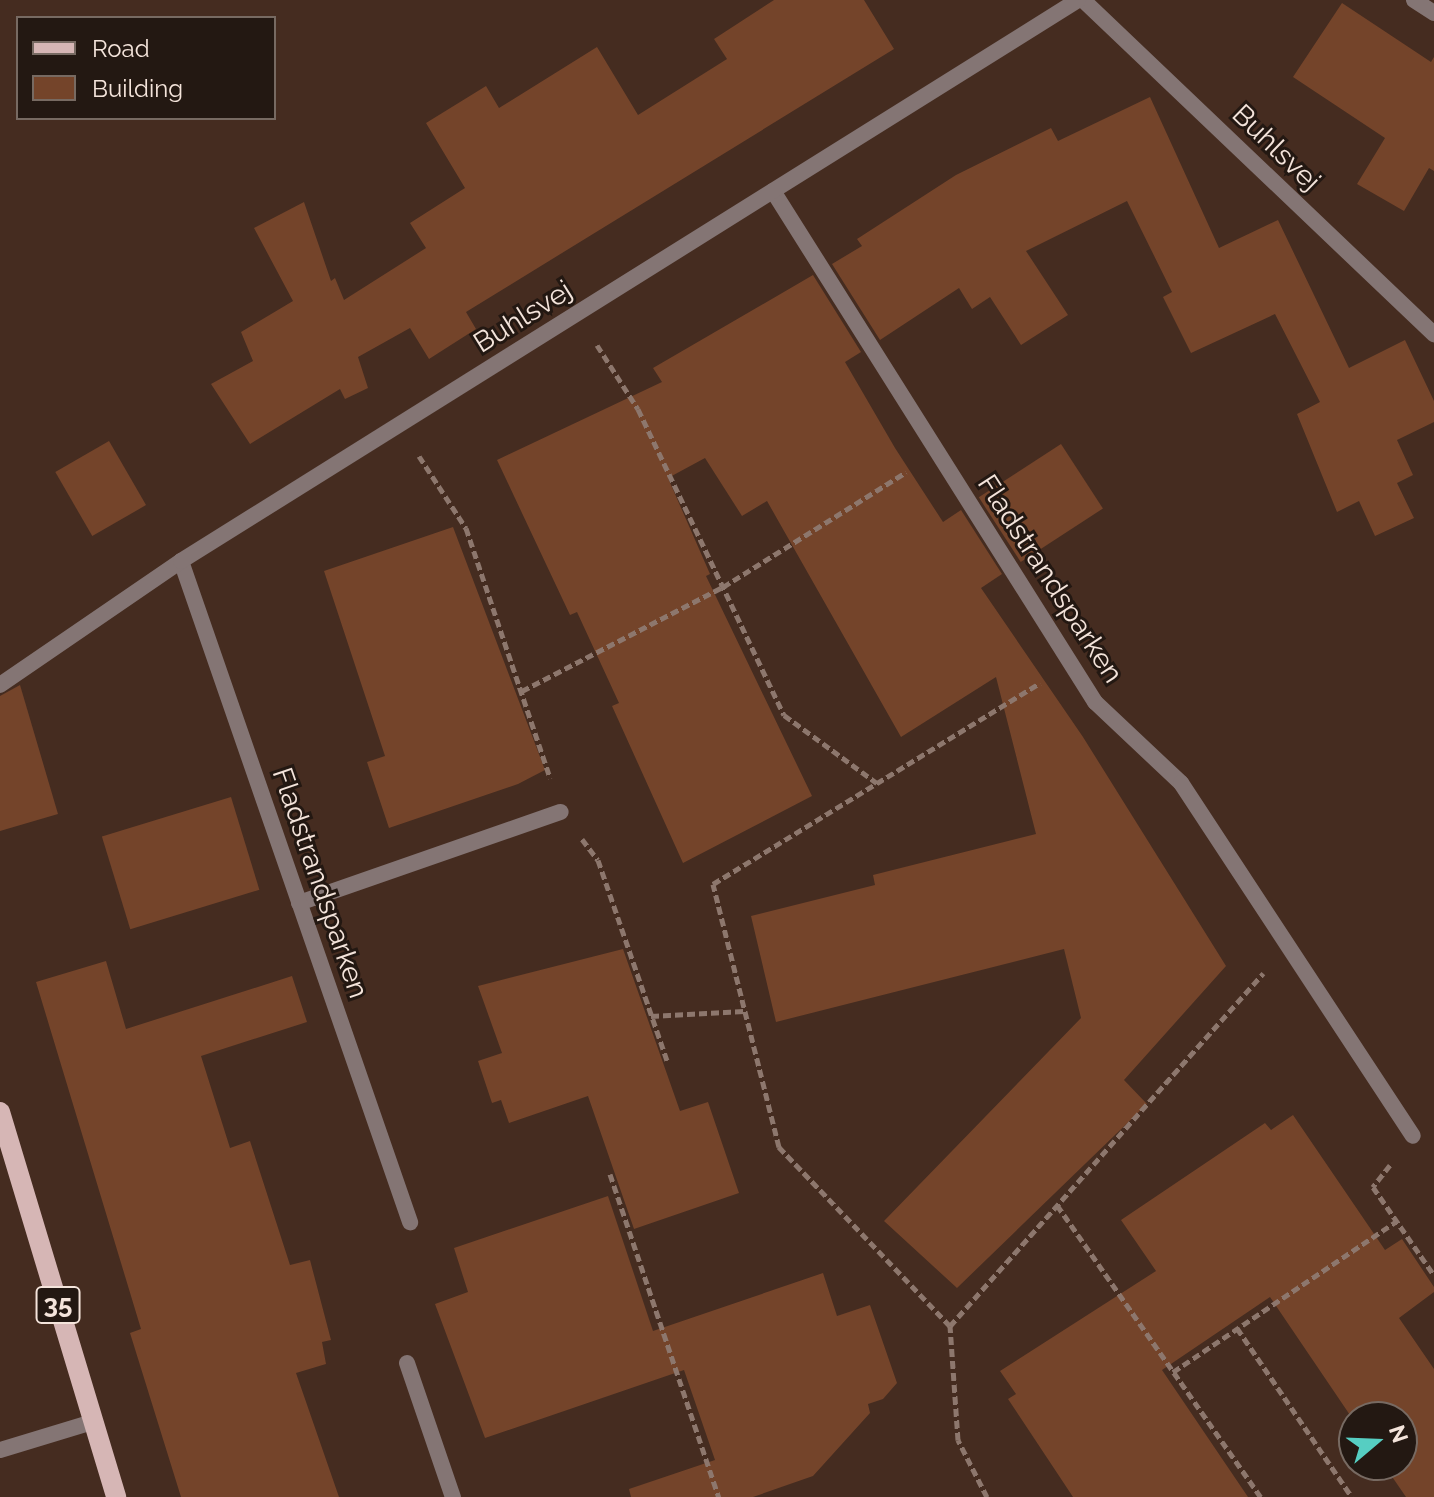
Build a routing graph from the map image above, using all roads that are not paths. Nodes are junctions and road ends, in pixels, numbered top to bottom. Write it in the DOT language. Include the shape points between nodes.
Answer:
graph roads {
  1 [pos="1081,0"];
  2 [pos="1414,0"];
  3 [pos="1434,13"];
  4 [pos="773,191"];
  5 [pos="1434,334"];
  6 [pos="181,561"];
  7 [pos="0,685"];
  8 [pos="561,812"];
  9 [pos="299,903"];
  10 [pos="0,1112"];
  11 [pos="1413,1136"];
  12 [pos="410,1222"];
  13 [pos="407,1363"];
  14 [pos="93,1422"];
  15 [pos="0,1450"];
  16 [pos="116,1497"];
  17 [pos="453,1497"];
  1 -- 4 [label="street, Buhlsvej"];
  1 -- 5 [label="street, Buhlsvej"];
  2 -- 3 [label="street"];
  4 -- 6 [label="street, Buhlsvej"];
  4 -- 11 [label="street, Fladstrandsparken" via="1095,702 1181,783"];
  6 -- 7 [label="street, Buhlsvej"];
  6 -- 9 [label="street, Fladstrandsparken"];
  8 -- 9 [label="street"];
  9 -- 12 [label="street, Fladstrandsparken"];
  10 -- 14 [label="main road, 35"];
  13 -- 17 [label="street"];
  14 -- 15 [label="street"];
  14 -- 16 [label="main road, 35"];
}
